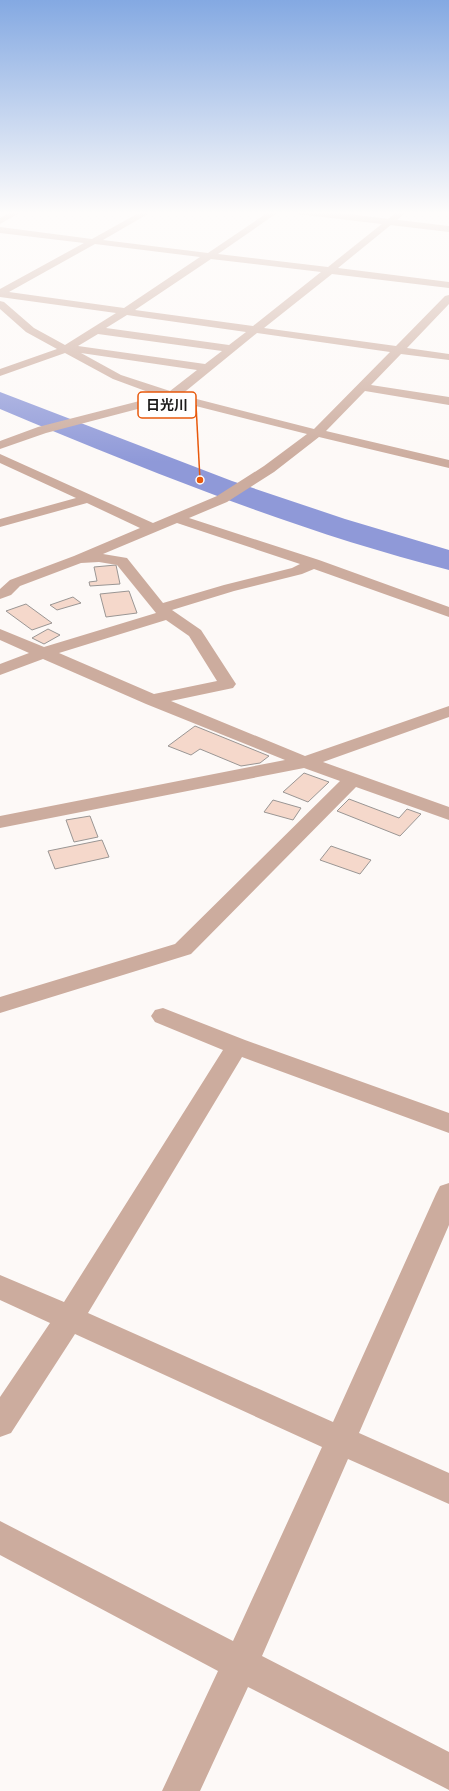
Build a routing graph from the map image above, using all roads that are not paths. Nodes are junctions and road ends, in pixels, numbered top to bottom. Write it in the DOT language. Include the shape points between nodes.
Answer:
graph roads {
  1 [pos="4,295"];
  2 [pos="151,295"];
  3 [pos="300,295"];
  4 [pos="449,298"];
  5 [pos="0,304"];
  6 [pos="125,312"];
  7 [pos="95,330"];
  8 [pos="256,330"];
  9 [pos="66,349"];
  10 [pos="232,349"];
  11 [pos="398,350"];
  12 [pos="449,357"];
  13 [pos="207,368"];
  14 [pos="0,373"];
  15 [pos="363,387"];
  16 [pos="172,396"];
  17 [pos="449,401"];
  18 [pos="317,433"];
  19 [pos="0,445"];
  20 [pos="0,458"];
  21 [pos="449,464"];
  22 [pos="86,499"];
  23 [pos="175,518"];
  24 [pos="0,523"];
  25 [pos="152,528"];
  26 [pos="79,559"];
  27 [pos="314,563"];
  28 [pos="0,594"];
  29 [pos="164,612"];
  30 [pos="449,612"];
  31 [pos="0,634"];
  32 [pos="43,653"];
  33 [pos="0,670"];
  34 [pos="152,700"];
  35 [pos="449,711"];
  36 [pos="305,762"];
  37 [pos="352,779"];
  38 [pos="449,814"];
  39 [pos="0,822"];
  40 [pos="0,1005"];
  41 [pos="163,1016"];
  42 [pos="237,1046"];
  43 [pos="449,1123"];
  44 [pos="449,1194"];
  45 [pos="0,1287"];
  46 [pos="70,1318"];
  47 [pos="0,1423"];
  48 [pos="342,1440"];
  49 [pos="449,1489"];
  50 [pos="0,1537"];
  51 [pos="240,1664"];
  52 [pos="449,1772"];
  53 [pos="181,1791"];
  1 -- 6 [label="street"];
  2 -- 6 [label="street"];
  3 -- 8 [label="street"];
  4 -- 11 [label="street"];
  5 -- 9 [label="street" via="30,330"];
  6 -- 7 [label="street"];
  6 -- 8 [label="street"];
  7 -- 9 [label="street"];
  7 -- 10 [label="street"];
  8 -- 10 [label="street"];
  8 -- 11 [label="street"];
  9 -- 13 [label="street"];
  9 -- 14 [label="street"];
  9 -- 16 [label="street" via="116,377"];
  10 -- 13 [label="street"];
  11 -- 12 [label="street"];
  11 -- 15 [label="street"];
  13 -- 16 [label="street"];
  15 -- 17 [label="street"];
  15 -- 18 [label="street"];
  16 -- 18 [label="street"];
  16 -- 19 [label="street" via="42,430"];
  18 -- 21 [label="street"];
  18 -- 23 [label="street" via="269,469 222,499"];
  20 -- 22 [label="street"];
  22 -- 24 [label="street"];
  22 -- 25 [label="street"];
  23 -- 25 [label="street"];
  23 -- 27 [label="street"];
  25 -- 26 [label="street"];
  26 -- 28 [label="street" via="15,582 6,592"];
  26 -- 29 [label="street" via="122,561"];
  27 -- 29 [label="street" via="297,571 229,588"];
  27 -- 30 [label="street"];
  29 -- 32 [label="street"];
  29 -- 34 [label="street" via="195,633 227,684"];
  31 -- 32 [label="street"];
  32 -- 33 [label="street"];
  32 -- 34 [label="street"];
  34 -- 36 [label="street"];
  35 -- 36 [label="street"];
  36 -- 37 [label="street"];
  36 -- 39 [label="street"];
  37 -- 38 [label="street"];
  37 -- 40 [label="street" via="183,949"];
  41 -- 42 [label="street"];
  42 -- 43 [label="street"];
  42 -- 46 [label="street"];
  44 -- 48 [label="street"];
  45 -- 46 [label="street"];
  46 -- 47 [label="street"];
  46 -- 48 [label="street"];
  48 -- 49 [label="street"];
  48 -- 51 [label="street"];
  50 -- 51 [label="street"];
  51 -- 52 [label="street"];
  51 -- 53 [label="street"];
}
